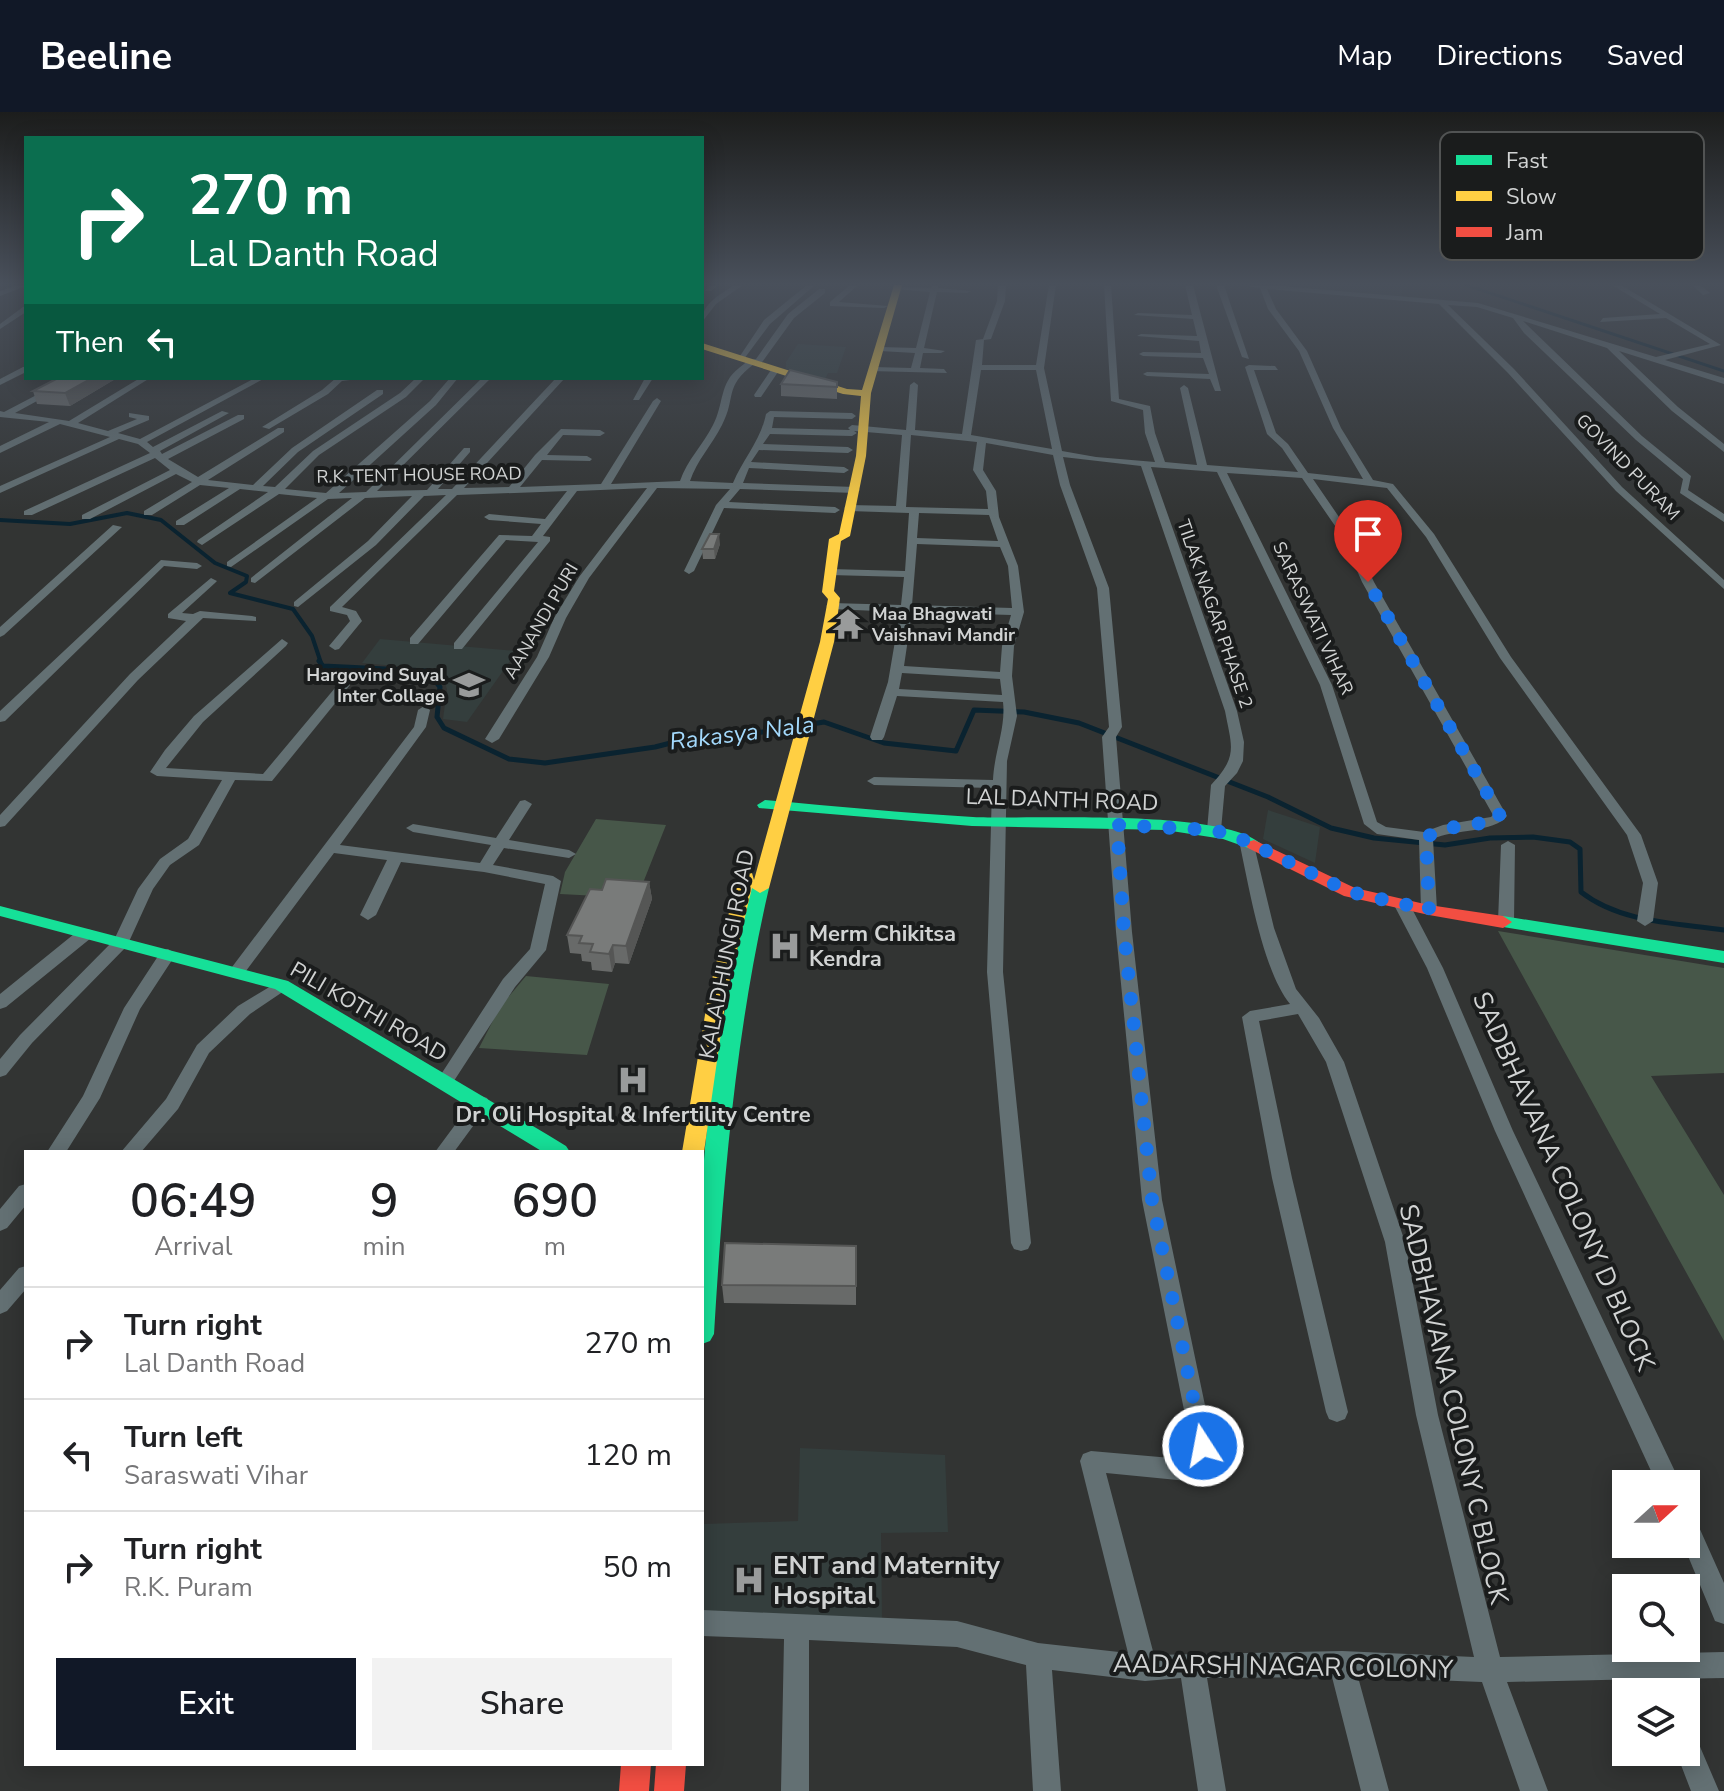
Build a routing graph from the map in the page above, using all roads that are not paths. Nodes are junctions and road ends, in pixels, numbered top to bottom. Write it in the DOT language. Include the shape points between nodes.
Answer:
graph roads {
  1 [pos="747,363"];
  2 [pos="758,363"];
  3 [pos="872,363"];
  4 [pos="901,363"];
  5 [pos="916,363"];
  6 [pos="978,363"];
  7 [pos="1041,363"];
  8 [pos="1112,363"];
  9 [pos="1208,363"];
  10 [pos="1308,363"];
  11 [pos="1503,363"];
  12 [pos="1561,363"];
  13 [pos="1627,363"];
  14 [pos="1671,363"];
  15 [pos="977,367"];
  16 [pos="1040,368"];
  17 [pos="1275,368"];
  18 [pos="776,369"];
  19 [pos="24,370"];
  20 [pos="915,370"];
  21 [pos="944,371"];
  22 [pos="1147,374"];
  23 [pos="1710,376"];
  24 [pos="1212,377"];
  25 [pos="71,380"];
  26 [pos="142,380"];
  27 [pos="257,380"];
  28 [pos="339,380"];
  29 [pos="419,380"];
  30 [pos="452,380"];
  31 [pos="485,380"];
  32 [pos="559,380"];
  33 [pos="648,380"];
  34 [pos="1724,381"];
  35 [pos="0,382"];
  36 [pos="914,385"];
  37 [pos="1724,387"];
  38 [pos="1184,388"];
  39 [pos="1218,389"];
  40 [pos="380,392"];
  41 [pos="861,393"];
  42 [pos="758,395"];
  43 [pos="636,398"];
  44 [pos="657,401"];
  45 [pos="225,413"];
  46 [pos="3,414"];
  47 [pos="132,415"];
  48 [pos="241,417"];
  49 [pos="65,423"];
  50 [pos="266,427"];
  51 [pos="281,430"];
  52 [pos="767,431"];
  53 [pos="853,431"];
  54 [pos="908,432"];
  55 [pos="600,433"];
  56 [pos="114,435"];
  57 [pos="966,437"];
  58 [pos="982,439"];
  59 [pos="141,442"];
  60 [pos="758,447"];
  61 [pos="1724,449"];
  62 [pos="0,450"];
  63 [pos="467,450"];
  64 [pos="158,453"];
  65 [pos="1057,455"];
  66 [pos="538,457"];
  67 [pos="587,459"];
  68 [pos="1145,463"];
  69 [pos="745,465"];
  70 [pos="1161,465"];
  71 [pos="1203,469"];
  72 [pos="176,470"];
  73 [pos="844,470"];
  74 [pos="1221,470"];
  75 [pos="1304,475"];
  76 [pos="200,482"];
  77 [pos="1370,483"];
  78 [pos="684,484"];
  79 [pos="654,485"];
  80 [pos="239,486"];
  81 [pos="737,486"];
  82 [pos="604,487"];
  83 [pos="256,488"];
  84 [pos="574,488"];
  85 [pos="847,489"];
  86 [pos="0,490"];
  87 [pos="278,490"];
  88 [pos="512,490"];
  89 [pos="456,491"];
  90 [pos="425,493"];
  91 [pos="365,495"];
  92 [pos="327,496"];
  93 [pos="721,505"];
  94 [pos="842,509"];
  95 [pos="908,510"];
  96 [pos="993,512"];
  97 [pos="28,513"];
  98 [pos="148,513"];
  99 [pos="86,517"];
  100 [pos="489,517"];
  101 [pos="1724,519"];
  102 [pos="548,522"];
  103 [pos="180,523"];
  104 [pos="117,527"];
  105 [pos="535,539"];
  106 [pos="912,541"];
  107 [pos="202,542"];
  108 [pos="1004,544"];
  109 [pos="231,564"];
  110 [pos="197,566"];
  111 [pos="689,571"];
  112 [pos="830,572"];
  113 [pos="910,574"];
  114 [pos="255,580"];
  115 [pos="211,581"];
  116 [pos="1724,586"];
  117 [pos="830,599"];
  118 [pos="298,604"];
  119 [pos="907,609"];
  120 [pos="1018,612"];
  121 [pos="196,618"];
  122 [pos="252,619"];
  123 [pos="0,633"];
  124 [pos="414,641"];
  125 [pos="282,643"];
  126 [pos="335,646"];
  127 [pos="458,646"];
  128 [pos="898,669"];
  129 [pos="1006,676"];
  130 [pos="344,685"];
  131 [pos="892,692"];
  132 [pos="1010,707"];
  133 [pos="424,710"];
  134 [pos="0,718"];
  135 [pos="877,737"];
  136 [pos="492,739"];
  137 [pos="231,776"];
  138 [pos="874,781"];
  139 [pos="1001,784"];
  140 [pos="525,804"];
  141 [pos="773,806"];
  142 [pos="0,823"];
  143 [pos="1001,823"];
  144 [pos="1117,825"];
  145 [pos="413,828"];
  146 [pos="1214,830"];
  147 [pos="502,841"];
  148 [pos="1246,841"];
  149 [pos="1427,843"];
  150 [pos="1508,845"];
  151 [pos="329,848"];
  152 [pos="569,854"];
  153 [pos="395,859"];
  154 [pos="484,868"];
  155 [pos="1402,905"];
  156 [pos="1429,910"];
  157 [pos="0,911"];
  158 [pos="368,915"];
  159 [pos="1644,915"];
  160 [pos="1506,921"];
  161 [pos="85,934"];
  162 [pos="121,942"];
  163 [pos="168,954"];
  164 [pos="1724,957"];
  165 [pos="237,971"];
  166 [pos="281,985"];
  167 [pos="0,1003"];
  168 [pos="1301,1008"];
  169 [pos="0,1071"];
  170 [pos="444,1083"];
  171 [pos="481,1103"];
  172 [pos="57,1150"];
  173 [pos="132,1150"];
  174 [pos="446,1150"];
  175 [pos="556,1150"];
  176 [pos="693,1150"];
  177 [pos="24,1193"];
  178 [pos="707,1200"];
  179 [pos="0,1223"];
  180 [pos="1021,1243"];
  181 [pos="24,1276"];
  182 [pos="704,1280"];
  183 [pos="0,1305"];
  184 [pos="1337,1412"];
  185 [pos="1662,1470"];
  186 [pos="1700,1556"];
  187 [pos="1724,1612"];
  188 [pos="704,1623"];
  189 [pos="797,1629"];
  190 [pos="1038,1656"];
  191 [pos="1342,1664"];
  192 [pos="1192,1665"];
  193 [pos="1724,1665"];
  194 [pos="1145,1668"];
  195 [pos="1654,1668"];
  196 [pos="1490,1670"];
  197 [pos="1658,1678"];
  198 [pos="636,1766"];
  199 [pos="671,1766"];
  200 [pos="1695,1766"];
  201 [pos="634,1791"];
  202 [pos="669,1791"];
  203 [pos="795,1791"];
  204 [pos="1047,1791"];
  205 [pos="1212,1791"];
  206 [pos="1375,1791"];
  207 [pos="1534,1791"];
  208 [pos="1705,1791"];
  1 -- 78 [label="street" via="728,385 719,423"];
  2 -- 18 [label="main road"];
  3 -- 41 [label="main road, KALADHUNGI ROAD"];
  4 -- 20 [label="street"];
  5 -- 20 [label="street"];
  6 -- 15 [label="street"];
  7 -- 16 [label="street"];
  8 -- 70 [label="street" via="1115,401 1147,408"];
  9 -- 24 [label="street"];
  10 -- 77 [label="street" via="1337,428"];
  11 -- 116 [label="street, GOVIND PURAM" via="1619,489"];
  12 -- 101 [label="street" via="1688,478 1683,491"];
  13 -- 61 [label="street"];
  14 -- 23 [label="street"];
  15 -- 16 [label="street"];
  15 -- 57 [label="street"];
  16 -- 65 [label="street"];
  17 -- 75 [label="street" via="1249,367 1272,434"];
  18 -- 41 [label="main road"];
  18 -- 42 [label="street"];
  19 -- 35 [label="street"];
  20 -- 21 [label="street"];
  22 -- 24 [label="street"];
  23 -- 34 [label="street"];
  23 -- 37 [label="street"];
  24 -- 39 [label="street"];
  25 -- 46 [label="street"];
  26 -- 49 [label="street"];
  27 -- 59 [label="street"];
  28 -- 50 [label="street"];
  29 -- 87 [label="street" via="316,453"];
  30 -- 92 [label="street"];
  31 -- 91 [label="street"];
  32 -- 89 [label="street"];
  33 -- 43 [label="street"];
  36 -- 54 [label="street"];
  38 -- 71 [label="street"];
  40 -- 83 [label="street" via="295,450"];
  41 -- 53 [label="main road, KALADHUNGI ROAD"];
  44 -- 82 [label="street"];
  45 -- 64 [label="street"];
  46 -- 49 [label="street, R.K. TENT HOUSE ROAD"];
  47 -- 56 [label="street" via="146,418"];
  48 -- 64 [label="street"];
  49 -- 56 [label="street, R.K. TENT HOUSE ROAD"];
  49 -- 62 [label="street"];
  51 -- 76 [label="street"];
  52 -- 53 [label="street"];
  52 -- 53 [label="street" via="770,414"];
  52 -- 60 [label="street"];
  53 -- 54 [label="street"];
  53 -- 60 [label="street"];
  53 -- 73 [label="main road, KALADHUNGI ROAD"];
  53 -- 85 [label="main road, KALADHUNGI ROAD"];
  54 -- 57 [label="street"];
  54 -- 95 [label="street"];
  55 -- 66 [label="street" via="561,432"];
  56 -- 59 [label="street, R.K. TENT HOUSE ROAD"];
  56 -- 86 [label="street"];
  57 -- 58 [label="street"];
  58 -- 65 [label="street"];
  58 -- 96 [label="street" via="978,470 991,491"];
  59 -- 64 [label="street, R.K. TENT HOUSE ROAD"];
  60 -- 69 [label="street"];
  63 -- 90 [label="street"];
  64 -- 72 [label="street, R.K. TENT HOUSE ROAD"];
  64 -- 97 [label="street"];
  65 -- 68 [label="street"];
  65 -- 144 [label="street" via="1103,588"];
  66 -- 67 [label="street"];
  66 -- 88 [label="street"];
  68 -- 70 [label="street"];
  68 -- 146 [label="street, TILAK NAGAR PHASE 2" via="1231,711 1238,758 1224,781"];
  69 -- 73 [label="street"];
  69 -- 81 [label="street"];
  70 -- 71 [label="street"];
  71 -- 74 [label="street"];
  72 -- 76 [label="street, R.K. TENT HOUSE ROAD"];
  72 -- 99 [label="street"];
  73 -- 85 [label="main road, KALADHUNGI ROAD"];
  74 -- 75 [label="street"];
  74 -- 149 [label="street, SARASWATI VIHAR" via="1326,685 1371,824"];
  75 -- 77 [label="street"];
  75 -- 149 [label="street" via="1347,536 1500,816 1443,829"];
  76 -- 80 [label="street, R.K. TENT HOUSE ROAD"];
  76 -- 98 [label="street"];
  77 -- 159 [label="street" via="1390,486 1430,536 1506,658 1634,835 1651,891"];
  78 -- 79 [label="street, R.K. TENT HOUSE ROAD"];
  78 -- 81 [label="street, R.K. TENT HOUSE ROAD"];
  79 -- 82 [label="street, R.K. TENT HOUSE ROAD"];
  79 -- 136 [label="street, AANANDI PURI" via="584,577"];
  80 -- 83 [label="street, R.K. TENT HOUSE ROAD"];
  80 -- 103 [label="street"];
  81 -- 85 [label="street, R.K. TENT HOUSE ROAD"];
  81 -- 93 [label="street"];
  82 -- 84 [label="street, R.K. TENT HOUSE ROAD"];
  83 -- 87 [label="street, R.K. TENT HOUSE ROAD"];
  84 -- 88 [label="street, R.K. TENT HOUSE ROAD"];
  84 -- 102 [label="street"];
  85 -- 94 [label="main road, KALADHUNGI ROAD"];
  87 -- 92 [label="street, R.K. TENT HOUSE ROAD"];
  87 -- 107 [label="street"];
  88 -- 89 [label="street, R.K. TENT HOUSE ROAD"];
  89 -- 90 [label="street, R.K. TENT HOUSE ROAD"];
  89 -- 126 [label="street" via="334,609 352,613 356,621"];
  90 -- 91 [label="street, R.K. TENT HOUSE ROAD"];
  90 -- 118 [label="street"];
  91 -- 92 [label="street, R.K. TENT HOUSE ROAD"];
  91 -- 114 [label="street"];
  92 -- 109 [label="street"];
  93 -- 94 [label="street"];
  93 -- 111 [label="street"];
  94 -- 95 [label="street"];
  94 -- 112 [label="main road, KALADHUNGI ROAD" via="828,536 835,539"];
  95 -- 96 [label="street"];
  95 -- 106 [label="street"];
  96 -- 108 [label="street"];
  100 -- 102 [label="street"];
  102 -- 105 [label="street"];
  104 -- 123 [label="street"];
  105 -- 124 [label="street" via="503,537"];
  105 -- 127 [label="street" via="546,539"];
  106 -- 108 [label="street"];
  106 -- 113 [label="street"];
  108 -- 120 [label="street" via="1013,566"];
  110 -- 134 [label="street" via="161,563"];
  112 -- 113 [label="street"];
  112 -- 117 [label="main road, KALADHUNGI ROAD"];
  113 -- 119 [label="street"];
  115 -- 121 [label="street" via="172,616"];
  117 -- 119 [label="street"];
  117 -- 141 [label="main road, KALADHUNGI ROAD" via="820,597 818,642"];
  119 -- 120 [label="street"];
  119 -- 128 [label="street"];
  120 -- 129 [label="street"];
  121 -- 122 [label="street" via="200,614"];
  121 -- 142 [label="street" via="134,677"];
  125 -- 137 [label="street" via="194,724 157,772"];
  128 -- 129 [label="street"];
  128 -- 131 [label="street"];
  129 -- 132 [label="street"];
  130 -- 137 [label="street" via="267,778"];
  131 -- 132 [label="street"];
  131 -- 135 [label="street"];
  132 -- 139 [label="street"];
  133 -- 151 [label="street" via="420,727"];
  137 -- 162 [label="street" via="194,842 165,862 146,889"];
  138 -- 139 [label="street"];
  139 -- 143 [label="street"];
  140 -- 147 [label="street"];
  141 -- 143 [label="main road, LAL DANTH ROAD"];
  141 -- 176 [label="main road, KALADHUNGI ROAD" via="718,991"];
  141 -- 178 [label="main road, KALADHUNGI ROAD"];
  143 -- 144 [label="main road, LAL DANTH ROAD"];
  143 -- 180 [label="street" via="995,972"];
  144 -- 146 [label="main road, LAL DANTH ROAD"];
  144 -- 194 [label="street" via="1152,1200 1208,1472 1091,1461"];
  145 -- 147 [label="street"];
  146 -- 148 [label="main road, LAL DANTH ROAD"];
  147 -- 152 [label="street"];
  147 -- 154 [label="street"];
  148 -- 155 [label="main road, LAL DANTH ROAD" via="1350,892"];
  148 -- 168 [label="street, SADBHAVANA COLONY C BLOCK" via="1266,928 1288,991"];
  149 -- 156 [label="street"];
  150 -- 160 [label="street"];
  151 -- 153 [label="street"];
  151 -- 165 [label="street"];
  153 -- 154 [label="street"];
  153 -- 158 [label="street"];
  154 -- 170 [label="street" via="553,881 538,950 509,983"];
  155 -- 156 [label="main road, LAL DANTH ROAD"];
  155 -- 185 [label="street, SADBHAVANA COLONY D BLOCK"];
  156 -- 160 [label="main road, LAL DANTH ROAD"];
  157 -- 161 [label="main road, PILI KOTHI ROAD"];
  160 -- 164 [label="main road, LAL DANTH ROAD"];
  161 -- 162 [label="main road, PILI KOTHI ROAD"];
  161 -- 167 [label="street"];
  162 -- 163 [label="main road, PILI KOTHI ROAD"];
  162 -- 169 [label="street"];
  163 -- 165 [label="main road, PILI KOTHI ROAD"];
  163 -- 172 [label="street" via="132,1008 91,1098"];
  165 -- 166 [label="main road, PILI KOTHI ROAD"];
  166 -- 170 [label="main road, PILI KOTHI ROAD"];
  166 -- 173 [label="street" via="244,1010 203,1049 172,1104"];
  168 -- 184 [label="street" via="1250,1017"];
  168 -- 196 [label="street, SADBHAVANA COLONY C BLOCK" via="1335,1062 1395,1242 1427,1415"];
  170 -- 171 [label="main road, PILI KOTHI ROAD"];
  171 -- 174 [label="street"];
  171 -- 175 [label="main road, PILI KOTHI ROAD"];
  177 -- 179 [label="street"];
  178 -- 182 [label="main road, KALADHUNGI ROAD"];
  181 -- 183 [label="street"];
  186 -- 187 [label="street"];
  188 -- 189 [label="street, AADARSH NAGAR COLONY"];
  189 -- 190 [label="street, AADARSH NAGAR COLONY" via="957,1634"];
  189 -- 203 [label="street"];
  190 -- 194 [label="street, AADARSH NAGAR COLONY"];
  190 -- 204 [label="street"];
  191 -- 192 [label="street, AADARSH NAGAR COLONY"];
  191 -- 196 [label="street, AADARSH NAGAR COLONY"];
  191 -- 206 [label="street"];
  192 -- 194 [label="street, AADARSH NAGAR COLONY"];
  192 -- 205 [label="street"];
  193 -- 195 [label="street, AADARSH NAGAR COLONY"];
  195 -- 196 [label="street, AADARSH NAGAR COLONY"];
  195 -- 197 [label="street"];
  196 -- 207 [label="street, SADBHAVANA COLONY C BLOCK"];
  198 -- 201 [label="main road"];
  199 -- 202 [label="main road"];
  200 -- 208 [label="street"];
}
